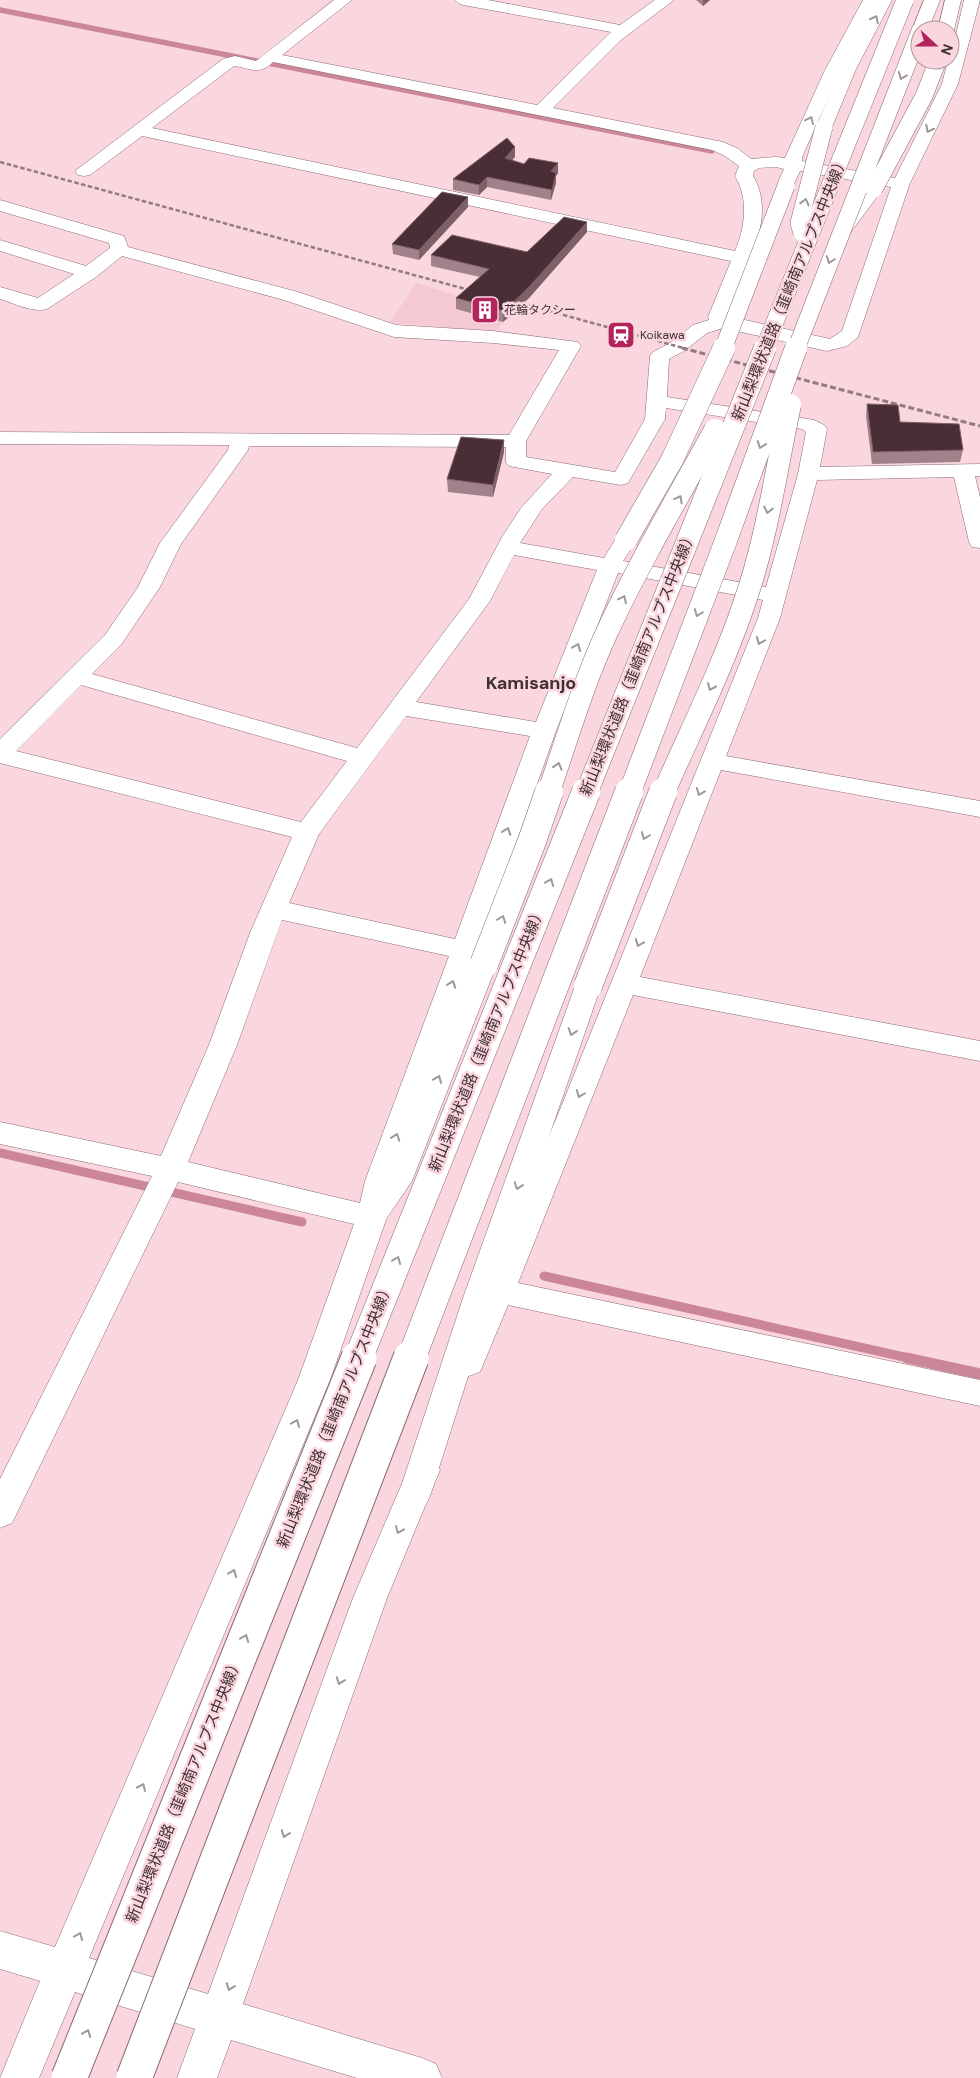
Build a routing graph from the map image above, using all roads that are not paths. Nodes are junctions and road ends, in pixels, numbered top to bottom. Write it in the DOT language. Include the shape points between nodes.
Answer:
graph roads {
  1 [pos="344,0"];
  2 [pos="462,0"];
  3 [pos="666,0"];
  4 [pos="870,0"];
  5 [pos="884,0"];
  6 [pos="905,0"];
  7 [pos="932,0"];
  8 [pos="953,0"];
  9 [pos="974,7"];
  10 [pos="924,20"];
  11 [pos="948,20"];
  12 [pos="624,30"];
  13 [pos="910,56"];
  14 [pos="265,62"];
  15 [pos="934,70"];
  16 [pos="542,110"];
  17 [pos="139,130"];
  18 [pos="794,165"];
  19 [pos="750,166"];
  20 [pos="84,171"];
  21 [pos="901,183"];
  22 [pos="0,206"];
  23 [pos="28,213"];
  24 [pos="0,232"];
  25 [pos="841,233"];
  26 [pos="0,245"];
  27 [pos="119,250"];
  28 [pos="805,250"];
  29 [pos="743,258"];
  30 [pos="89,273"];
  31 [pos="0,293"];
  32 [pos="784,302"];
  33 [pos="811,308"];
  34 [pos="722,322"];
  35 [pos="658,401"];
  36 [pos="0,438"];
  37 [pos="240,441"];
  38 [pos="516,441"];
  39 [pos="972,470"];
  40 [pos="567,472"];
  41 [pos="808,474"];
  42 [pos="980,542"];
  43 [pos="507,547"];
  44 [pos="610,565"];
  45 [pos="776,595"];
  46 [pos="77,677"];
  47 [pos="400,707"];
  48 [pos="544,731"];
  49 [pos="0,754"];
  50 [pos="363,757"];
  51 [pos="712,761"];
  52 [pos="980,809"];
  53 [pos="307,832"];
  54 [pos="273,909"];
  55 [pos="474,957"];
  56 [pos="623,983"];
  57 [pos="980,1051"];
  58 [pos="0,1133"];
  59 [pos="168,1173"];
  60 [pos="372,1217"];
  61 [pos="514,1228"];
  62 [pos="488,1294"];
  63 [pos="980,1393"];
  64 [pos="0,1513"];
  65 [pos="0,1950"];
  66 [pos="65,1970"];
  67 [pos="219,2017"];
  68 [pos="19,2078"];
  69 [pos="69,2078"];
  70 [pos="134,2078"];
  71 [pos="197,2078"];
  72 [pos="422,2078"];
  1 -- 14 [label="main road"];
  2 -- 12 [label="main road"];
  3 -- 12 [label="main road"];
  18 -- 4 [label="main road, one-way" via="794,156 832,72"];
  28 -- 5 [label="main road, one-way, bridge" via="799,223 824,126 848,69"];
  6 -- 28 [label="main road, 新山梨環状道路（韮崎南アルプス中央線）, bridge"];
  7 -- 10 [label="main road, 新山梨環状道路（韮崎南アルプス中央線）"];
  8 -- 11 [label="main road"];
  9 -- 21 [label="main road, one-way" via="950,84"];
  12 -- 16 [label="main road" via="593,56"];
  13 -- 25 [label="main road, 新山梨環状道路（韮崎南アルプス中央線）, one-way, bridge"];
  14 -- 16 [label="main road"];
  14 -- 17 [label="main road" via="229,62"];
  15 -- 25 [label="main road, bridge" via="924,96 874,189"];
  16 -- 19 [label="main road" via="717,146"];
  17 -- 20 [label="main road"];
  17 -- 29 [label="main road"];
  18 -- 19 [label="main road" via="769,162"];
  18 -- 21 [label="main road"];
  18 -- 44 [label="main road, bridge" via="762,254 701,397 672,460"];
  19 -- 29 [label="main road" via="744,176 752,195 753,216"];
  21 -- 34 [label="main road" via="851,334 846,339 827,345"];
  22 -- 23 [label="main road"];
  23 -- 24 [label="main road"];
  23 -- 27 [label="main road" via="118,240"];
  25 -- 33 [label="main road, 新山梨環状道路（韮崎南アルプス中央線）, one-way, bridge"];
  26 -- 30 [label="main road"];
  27 -- 30 [label="main road"];
  27 -- 38 [label="main road" via="291,296 394,331 571,346"];
  28 -- 32 [label="main road, 新山梨環状道路（韮崎南アルプス中央線）, bridge"];
  29 -- 34 [label="main road" via="720,307 717,317"];
  30 -- 31 [label="main road" via="40,305"];
  55 -- 32 [label="main road, one-way, bridge" via="532,841 588,677 607,633"];
  69 -- 32 [label="main road, 新山梨環状道路（韮崎南アルプス中央線）, one-way, bridge"];
  33 -- 61 [label="main road, one-way, bridge" via="758,559 745,602 658,804 588,986"];
  33 -- 70 [label="main road, 新山梨環状道路（韮崎南アルプス中央線）, one-way, bridge" via="721,553"];
  34 -- 35 [label="main road" via="700,329 660,356"];
  35 -- 40 [label="main road" via="655,420 621,479"];
  35 -- 41 [label="main road" via="807,424 817,429"];
  36 -- 37 [label="main road"];
  37 -- 38 [label="main road"];
  37 -- 46 [label="main road" via="238,450 171,543 149,587 113,640"];
  38 -- 40 [label="main road" via="516,462"];
  39 -- 41 [label="main road"];
  39 -- 42 [label="main road"];
  40 -- 43 [label="main road" via="530,510"];
  41 -- 45 [label="main road"];
  43 -- 44 [label="main road"];
  43 -- 47 [label="main road" via="479,600"];
  44 -- 45 [label="main road"];
  48 -- 44 [label="main road, one-way"];
  45 -- 51 [label="main road, one-way"];
  46 -- 49 [label="main road"];
  46 -- 50 [label="main road"];
  47 -- 48 [label="main road"];
  47 -- 50 [label="main road"];
  55 -- 48 [label="main road, one-way"];
  49 -- 53 [label="main road"];
  50 -- 53 [label="main road"];
  51 -- 52 [label="main road"];
  51 -- 56 [label="main road, one-way"];
  53 -- 54 [label="main road"];
  54 -- 55 [label="main road"];
  54 -- 59 [label="main road" via="223,1044"];
  60 -- 55 [label="main road, one-way" via="397,1181"];
  56 -- 57 [label="main road"];
  56 -- 61 [label="main road, one-way" via="573,1112"];
  58 -- 59 [label="main road"];
  59 -- 60 [label="main road"];
  59 -- 64 [label="main road"];
  66 -- 60 [label="main road, one-way" via="314,1380"];
  61 -- 62 [label="main road"];
  62 -- 63 [label="main road"];
  62 -- 67 [label="main road, one-way" via="415,1493 370,1598"];
  65 -- 66 [label="main road"];
  66 -- 67 [label="main road"];
  66 -- 68 [label="main road"];
  67 -- 71 [label="main road"];
  67 -- 72 [label="main road"];
}
